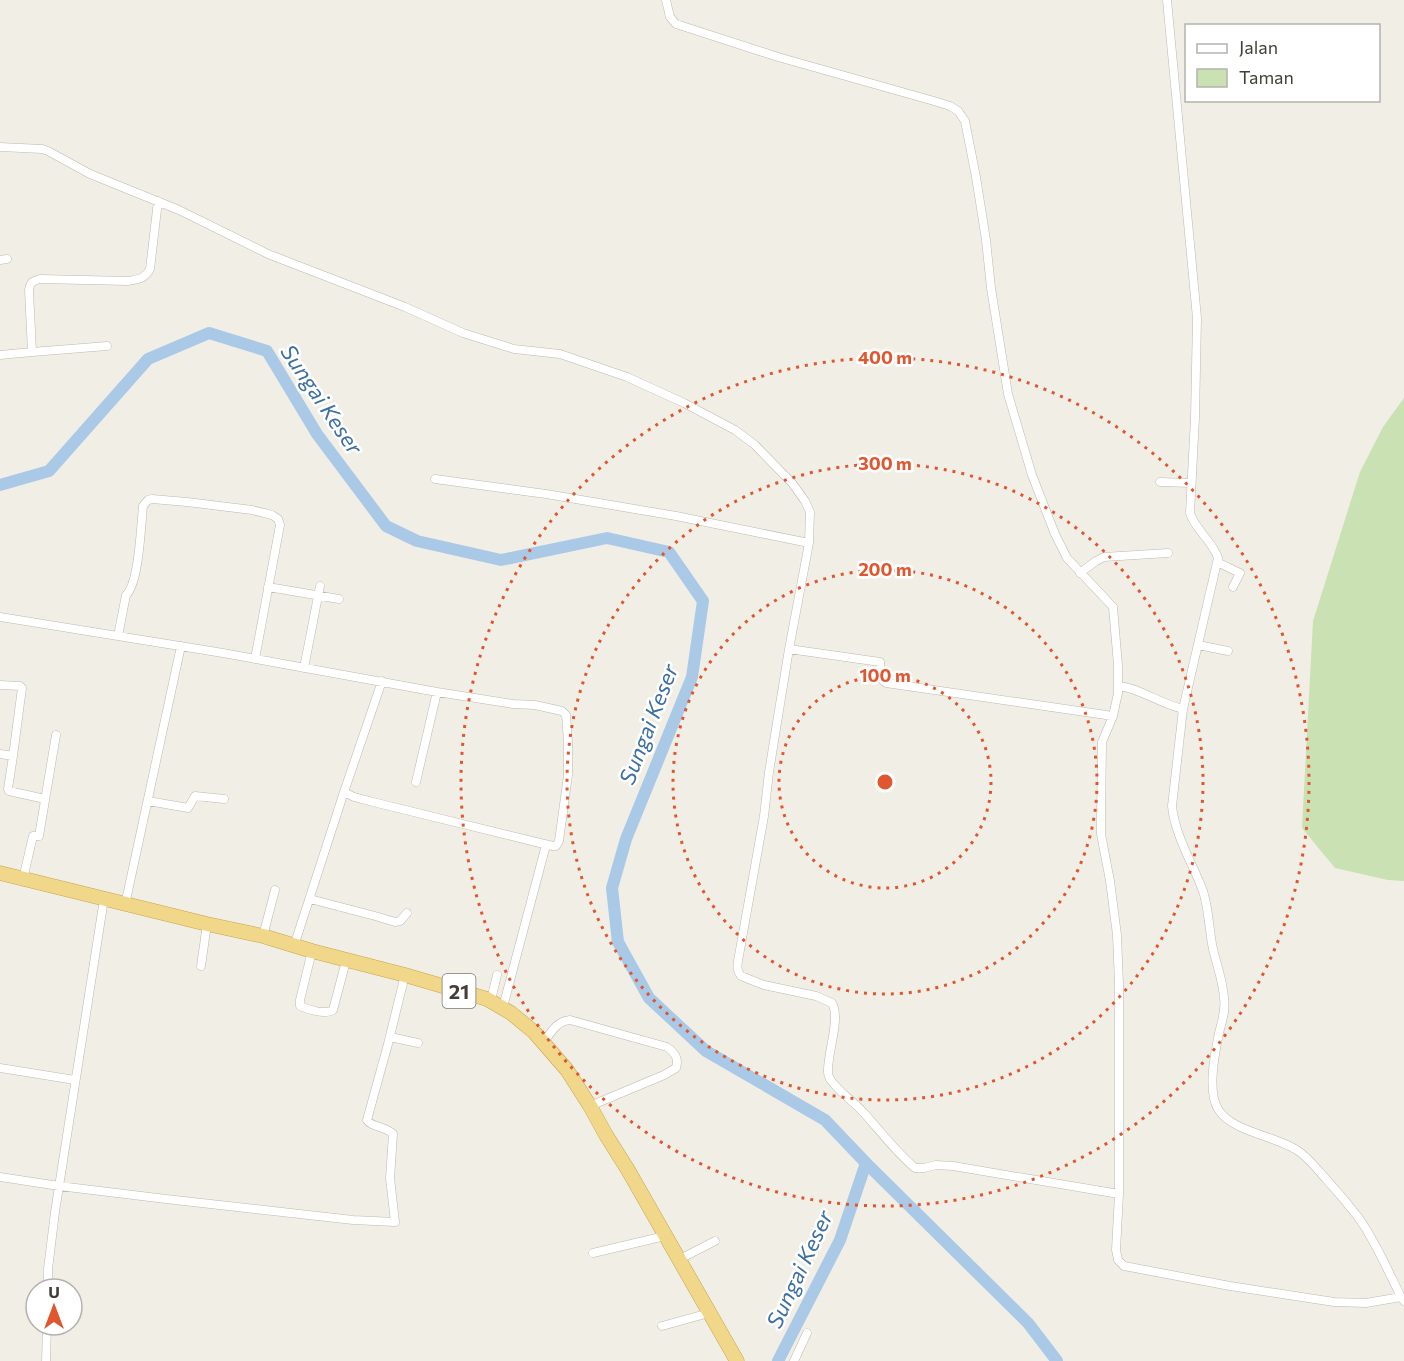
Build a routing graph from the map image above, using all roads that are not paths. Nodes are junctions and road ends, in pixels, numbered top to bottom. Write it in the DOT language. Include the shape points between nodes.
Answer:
graph roads {
  1 [pos="666,0"];
  2 [pos="1167,0"];
  3 [pos="0,147"];
  4 [pos="158,201"];
  5 [pos="107,346"];
  6 [pos="32,352"];
  7 [pos="0,355"];
  8 [pos="435,479"];
  9 [pos="1160,482"];
  10 [pos="1191,483"];
  11 [pos="809,543"];
  12 [pos="1168,553"];
  13 [pos="1217,562"];
  14 [pos="1080,573"];
  15 [pos="320,586"];
  16 [pos="268,587"];
  17 [pos="1233,588"];
  18 [pos="319,596"];
  19 [pos="339,599"];
  20 [pos="0,617"];
  21 [pos="118,636"];
  22 [pos="1198,645"];
  23 [pos="181,646"];
  24 [pos="789,648"];
  25 [pos="1228,651"];
  26 [pos="255,659"];
  27 [pos="304,668"];
  28 [pos="382,681"];
  29 [pos="0,685"];
  30 [pos="1118,686"];
  31 [pos="437,692"];
  32 [pos="1181,709"];
  33 [pos="1111,716"];
  34 [pos="56,735"];
  35 [pos="0,754"];
  36 [pos="13,756"];
  37 [pos="416,782"];
  38 [pos="344,792"];
  39 [pos="45,799"];
  40 [pos="224,800"];
  41 [pos="148,801"];
  42 [pos="546,845"];
  43 [pos="0,873"];
  44 [pos="23,879"];
  45 [pos="275,890"];
  46 [pos="104,899"];
  47 [pos="310,899"];
  48 [pos="125,905"];
  49 [pos="407,913"];
  50 [pos="207,924"];
  51 [pos="263,936"];
  52 [pos="294,946"];
  53 [pos="312,951"];
  54 [pos="346,961"];
  55 [pos="201,966"];
  56 [pos="405,975"];
  57 [pos="497,975"];
  58 [pos="497,1004"];
  59 [pos="390,1037"];
  60 [pos="544,1042"];
  61 [pos="418,1043"];
  62 [pos="0,1068"];
  63 [pos="75,1080"];
  64 [pos="590,1106"];
  65 [pos="0,1177"];
  66 [pos="59,1186"];
  67 [pos="1118,1194"];
  68 [pos="665,1236"];
  69 [pos="716,1241"];
  70 [pos="593,1253"];
  71 [pos="678,1260"];
  72 [pos="48,1277"];
  73 [pos="1403,1299"];
  74 [pos="710,1313"];
  75 [pos="662,1326"];
  76 [pos="807,1333"];
  77 [pos="47,1337"];
  78 [pos="734,1359"];
  79 [pos="46,1361"];
  80 [pos="794,1361"];
  1 -- 14 [label="street" via="672,22 958,111 965,121 976,177 1008,394 1046,513 1067,558"];
  2 -- 10 [label="street" via="1197,318"];
  3 -- 4 [label="street" via="48,151 90,174"];
  4 -- 6 [label="street" via="150,269 141,279 40,279 30,284"];
  4 -- 11 [label="street" via="268,254 463,333 514,349 550,352 586,363 627,377 713,417 755,445 792,483 810,512"];
  5 -- 6 [label="street"];
  6 -- 7 [label="street"];
  8 -- 11 [label="street" via="687,518"];
  9 -- 10 [label="street"];
  10 -- 13 [label="street" via="1191,518 1210,542"];
  11 -- 24 [label="street"];
  12 -- 14 [label="street" via="1104,557"];
  13 -- 17 [label="street" via="1240,573"];
  13 -- 22 [label="street"];
  14 -- 30 [label="street" via="1113,607"];
  15 -- 18 [label="street"];
  16 -- 18 [label="street"];
  16 -- 21 [label="street" via="280,525 272,514 148,500 143,506 135,574 126,595"];
  16 -- 26 [label="street"];
  18 -- 19 [label="street"];
  18 -- 27 [label="street"];
  20 -- 21 [label="street"];
  21 -- 23 [label="street"];
  22 -- 25 [label="street"];
  22 -- 32 [label="street"];
  23 -- 26 [label="street"];
  23 -- 41 [label="street"];
  24 -- 33 [label="street" via="880,662 881,680 886,683"];
  24 -- 67 [label="street" via="737,966 739,974 834,1005 829,1077 915,1168 953,1166"];
  26 -- 27 [label="street"];
  27 -- 28 [label="street"];
  28 -- 31 [label="street"];
  28 -- 38 [label="street"];
  29 -- 36 [label="street" via="22,688"];
  30 -- 32 [label="street"];
  30 -- 33 [label="street"];
  31 -- 37 [label="street"];
  31 -- 42 [label="street" via="535,705 566,715 568,776 559,841 556,846"];
  32 -- 73 [label="street" via="1172,806 1203,892 1224,996 1213,1071 1218,1111 1227,1120 1300,1152 1318,1169 1359,1219"];
  33 -- 67 [label="street" via="1102,748 1101,834 1117,935"];
  34 -- 39 [label="street"];
  35 -- 36 [label="street"];
  36 -- 39 [label="street" via="9,791"];
  38 -- 42 [label="street"];
  38 -- 47 [label="street"];
  39 -- 44 [label="street" via="39,837 33,836"];
  40 -- 41 [label="street" via="195,796 188,808"];
  41 -- 48 [label="street"];
  42 -- 58 [label="street"];
  43 -- 44 [label="highway, 21"];
  44 -- 46 [label="highway, 21"];
  45 -- 51 [label="street"];
  46 -- 48 [label="highway, 21"];
  46 -- 63 [label="street"];
  47 -- 49 [label="street" via="395,922"];
  47 -- 52 [label="street"];
  48 -- 50 [label="highway, 21"];
  50 -- 51 [label="highway, 21"];
  50 -- 55 [label="street"];
  51 -- 52 [label="highway, 21"];
  52 -- 53 [label="highway, 21"];
  53 -- 54 [label="highway, 21"];
  53 -- 54 [label="street" via="299,1003 304,1008 327,1013 333,1010"];
  54 -- 56 [label="highway, 21"];
  56 -- 58 [label="highway, 21"];
  56 -- 59 [label="street"];
  57 -- 58 [label="street"];
  58 -- 60 [label="highway, 21"];
  59 -- 61 [label="street"];
  59 -- 66 [label="street" via="367,1120 393,1134 390,1178 395,1222"];
  60 -- 64 [label="highway, 21"];
  60 -- 64 [label="street" via="557,1024 570,1020 667,1047 677,1056 676,1068 664,1075"];
  62 -- 63 [label="street"];
  63 -- 66 [label="street"];
  64 -- 68 [label="highway, 21"];
  65 -- 66 [label="street"];
  66 -- 72 [label="street"];
  67 -- 73 [label="street" via="1116,1250 1124,1266 1334,1302"];
  68 -- 70 [label="street"];
  68 -- 71 [label="highway, 21"];
  69 -- 71 [label="street"];
  71 -- 74 [label="highway, 21"];
  74 -- 75 [label="street"];
  74 -- 78 [label="highway, 21"];
  76 -- 80 [label="street"];
  77 -- 79 [label="street"];
}
